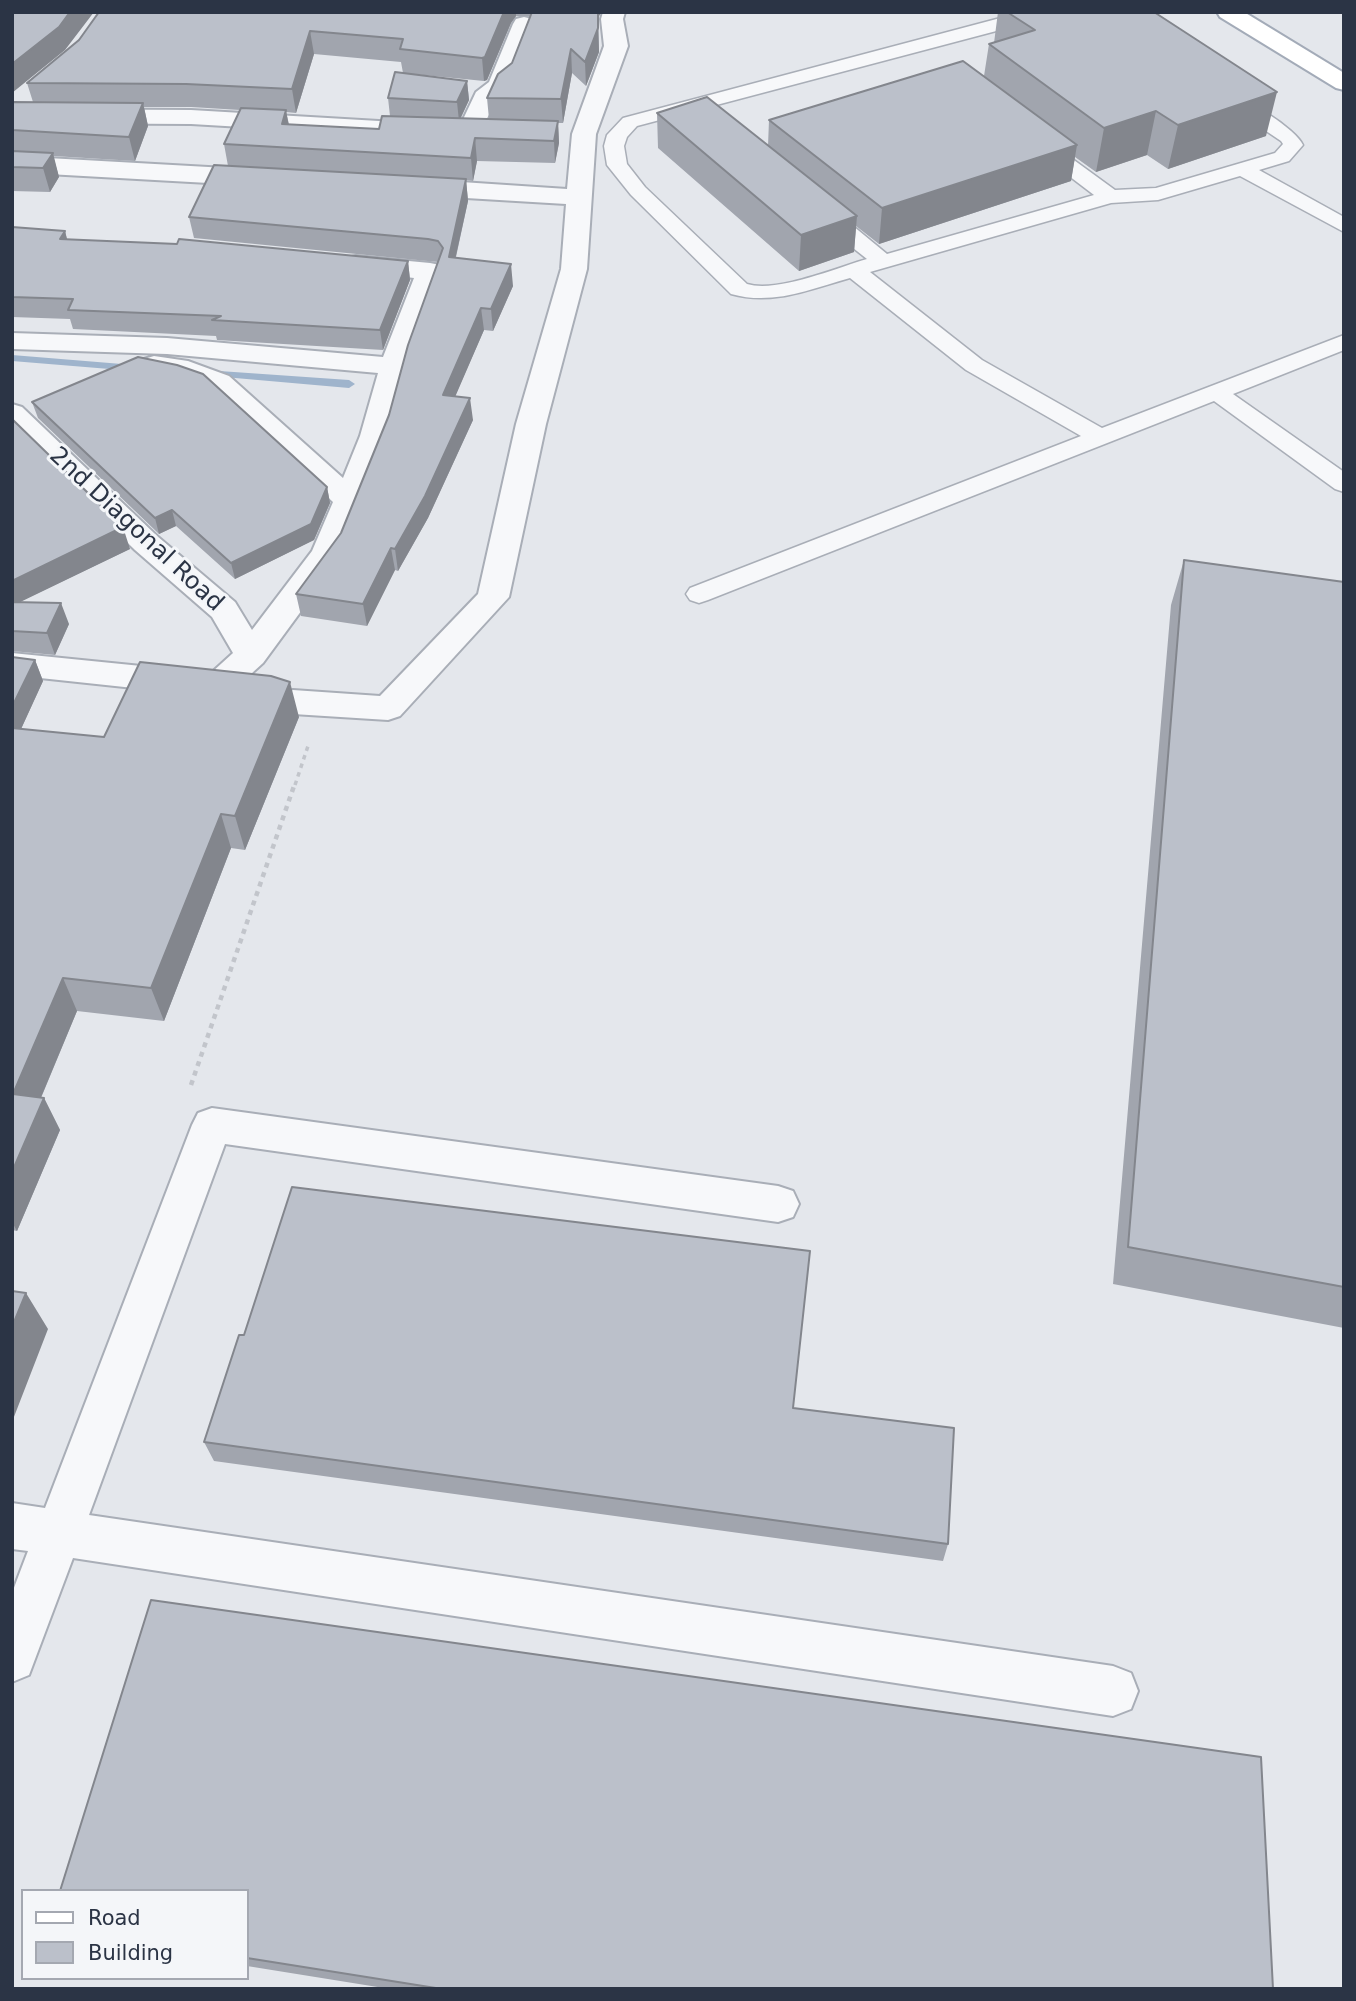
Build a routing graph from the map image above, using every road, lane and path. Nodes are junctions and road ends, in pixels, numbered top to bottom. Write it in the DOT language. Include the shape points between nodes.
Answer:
graph roads {
  1 [pos="614,12"];
  2 [pos="1046,12"];
  3 [pos="1228,12"];
  4 [pos="524,24"];
  5 [pos="913,48"];
  6 [pos="934,65"];
  7 [pos="1344,83"];
  8 [pos="463,89"];
  9 [pos="33,92"];
  10 [pos="488,92"];
  11 [pos="1221,94"];
  12 [pos="692,107"];
  13 [pos="12,109"];
  14 [pos="12,116"];
  15 [pos="714,125"];
  16 [pos="1022,131"];
  17 [pos="469,132"];
  18 [pos="495,132"];
  19 [pos="12,164"];
  20 [pos="1242,169"];
  21 [pos="290,180"];
  22 [pos="387,185"];
  23 [pos="579,197"];
  24 [pos="1110,197"];
  25 [pos="809,202"];
  26 [pos="1344,226"];
  27 [pos="332,262"];
  28 [pos="884,262"];
  29 [pos="854,270"];
  30 [pos="12,341"];
  31 [pos="1344,342"];
  32 [pos="152,365"];
  33 [pos="394,366"];
  34 [pos="1216,392"];
  35 [pos="12,413"];
  36 [pos="1101,437"];
  37 [pos="1344,484"];
  38 [pos="349,500"];
  39 [pos="699,594"];
  40 [pos="251,654"];
  41 [pos="12,664"];
  42 [pos="293,702"];
  43 [pos="212,1125"];
  44 [pos="778,1204"];
  45 [pos="12,1526"];
  46 [pos="60,1532"];
  47 [pos="12,1658"];
  48 [pos="1113,1691"];
  1 -- 23 [label="street" via="616,46 572,134"];
  2 -- 5 [label="lane"];
  3 -- 7 [label="main road"];
  4 -- 10 [label="street" via="499,86"];
  5 -- 6 [label="lane"];
  5 -- 12 [label="lane"];
  8 -- 10 [label="street"];
  9 -- 13 [label="street"];
  10 -- 17 [label="street"];
  11 -- 20 [label="lane" via="1290,138 1293,145 1282,157"];
  12 -- 15 [label="lane"];
  12 -- 29 [label="lane" via="630,122 617,135 617,165 638,191 739,289 753,293 783,290"];
  14 -- 17 [label="street" via="191,117"];
  16 -- 24 [label="lane"];
  17 -- 18 [label="street"];
  19 -- 21 [label="street"];
  20 -- 24 [label="lane" via="1158,194"];
  20 -- 26 [label="lane"];
  22 -- 23 [label="street"];
  23 -- 42 [label="street" via="575,269 531,424 493,597 388,708"];
  24 -- 28 [label="lane"];
  25 -- 28 [label="lane"];
  27 -- 33 [label="street" via="430,271"];
  28 -- 29 [label="lane"];
  29 -- 36 [label="lane" via="974,365"];
  30 -- 33 [label="street" via="167,346"];
  31 -- 34 [label="lane"];
  32 -- 38 [label="street" via="188,370 219,382"];
  33 -- 38 [label="street" via="375,436"];
  34 -- 36 [label="lane"];
  34 -- 37 [label="lane"];
  35 -- 40 [label="street, 2nd Diagonal Road" via="146,543 225,610"];
  36 -- 39 [label="lane"];
  38 -- 40 [label="street" via="327,554"];
  40 -- 41 [label="street" via="218,685"];
  42 -- 43 [label="path" via="317,721 182,1111"];
  43 -- 44 [label="street"];
  43 -- 46 [label="street"];
  45 -- 46 [label="street"];
  46 -- 47 [label="street"];
  46 -- 48 [label="street"];
}
